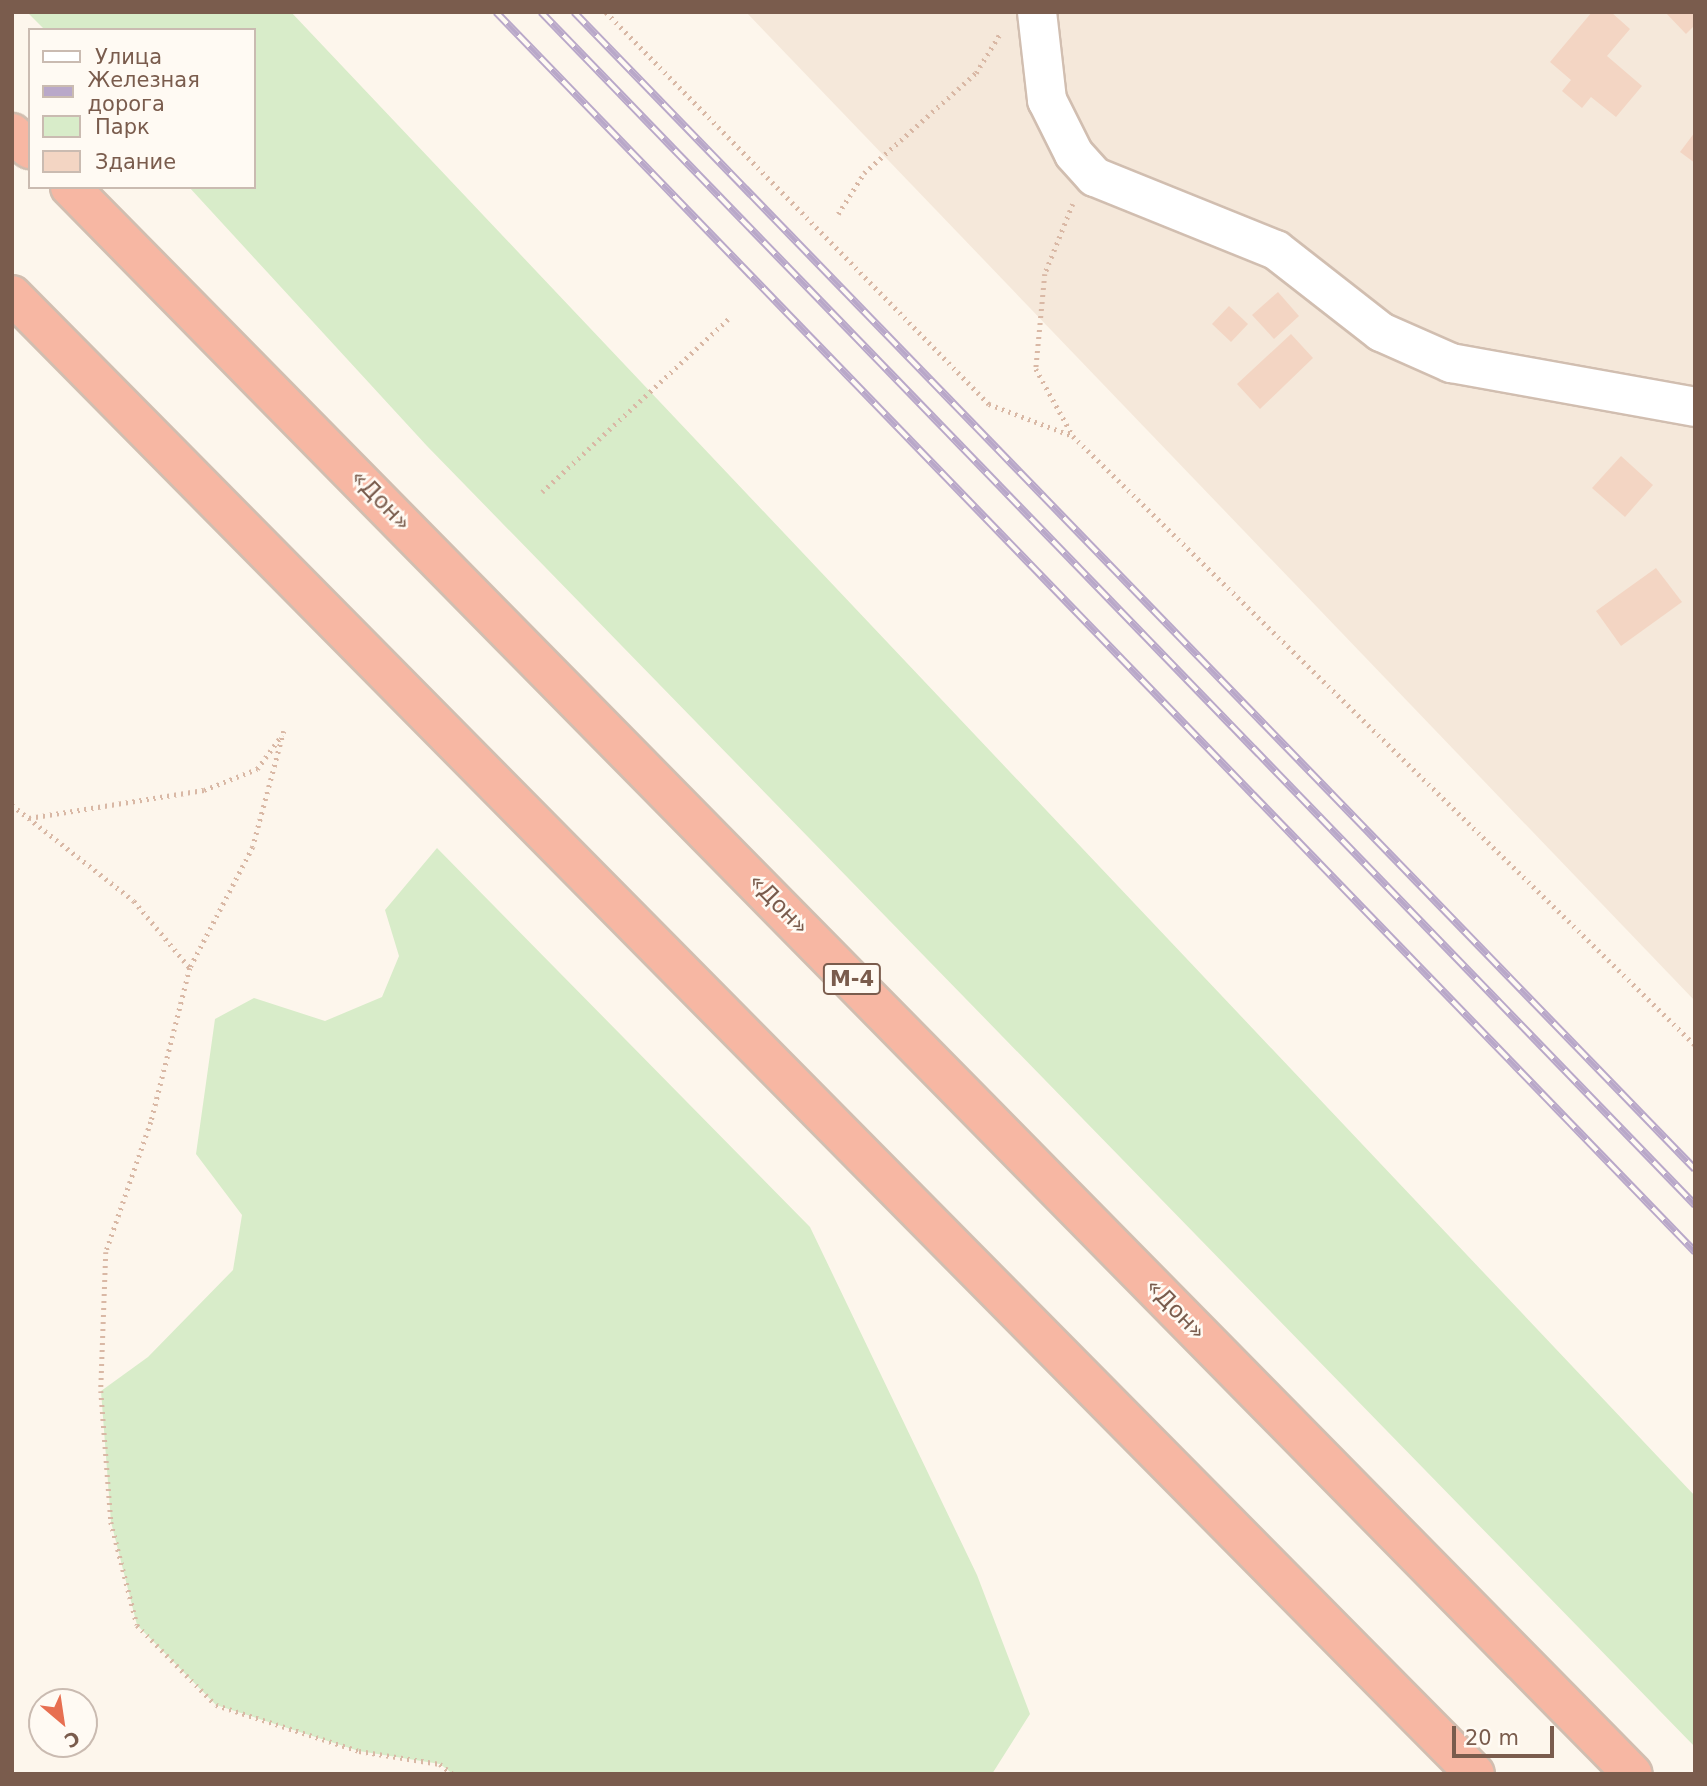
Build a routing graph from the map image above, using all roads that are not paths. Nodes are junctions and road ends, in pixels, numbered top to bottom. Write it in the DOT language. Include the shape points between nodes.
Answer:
graph roads {
  1 [pos="1022,16"];
  2 [pos="12,132"];
  3 [pos="28,147"];
  4 [pos="72,189"];
  5 [pos="12,295"];
  6 [pos="1695,407"];
  7 [pos="1475,1774"];
  8 [pos="1633,1774"];
  1 -- 6 [label="street" via="1047,100 1087,168 1121,191 1276,250 1381,332 1451,363"];
  2 -- 3 [label="highway"];
  4 -- 8 [label="highway, «Дон» / М-4"];
  5 -- 7 [label="highway"];
}
